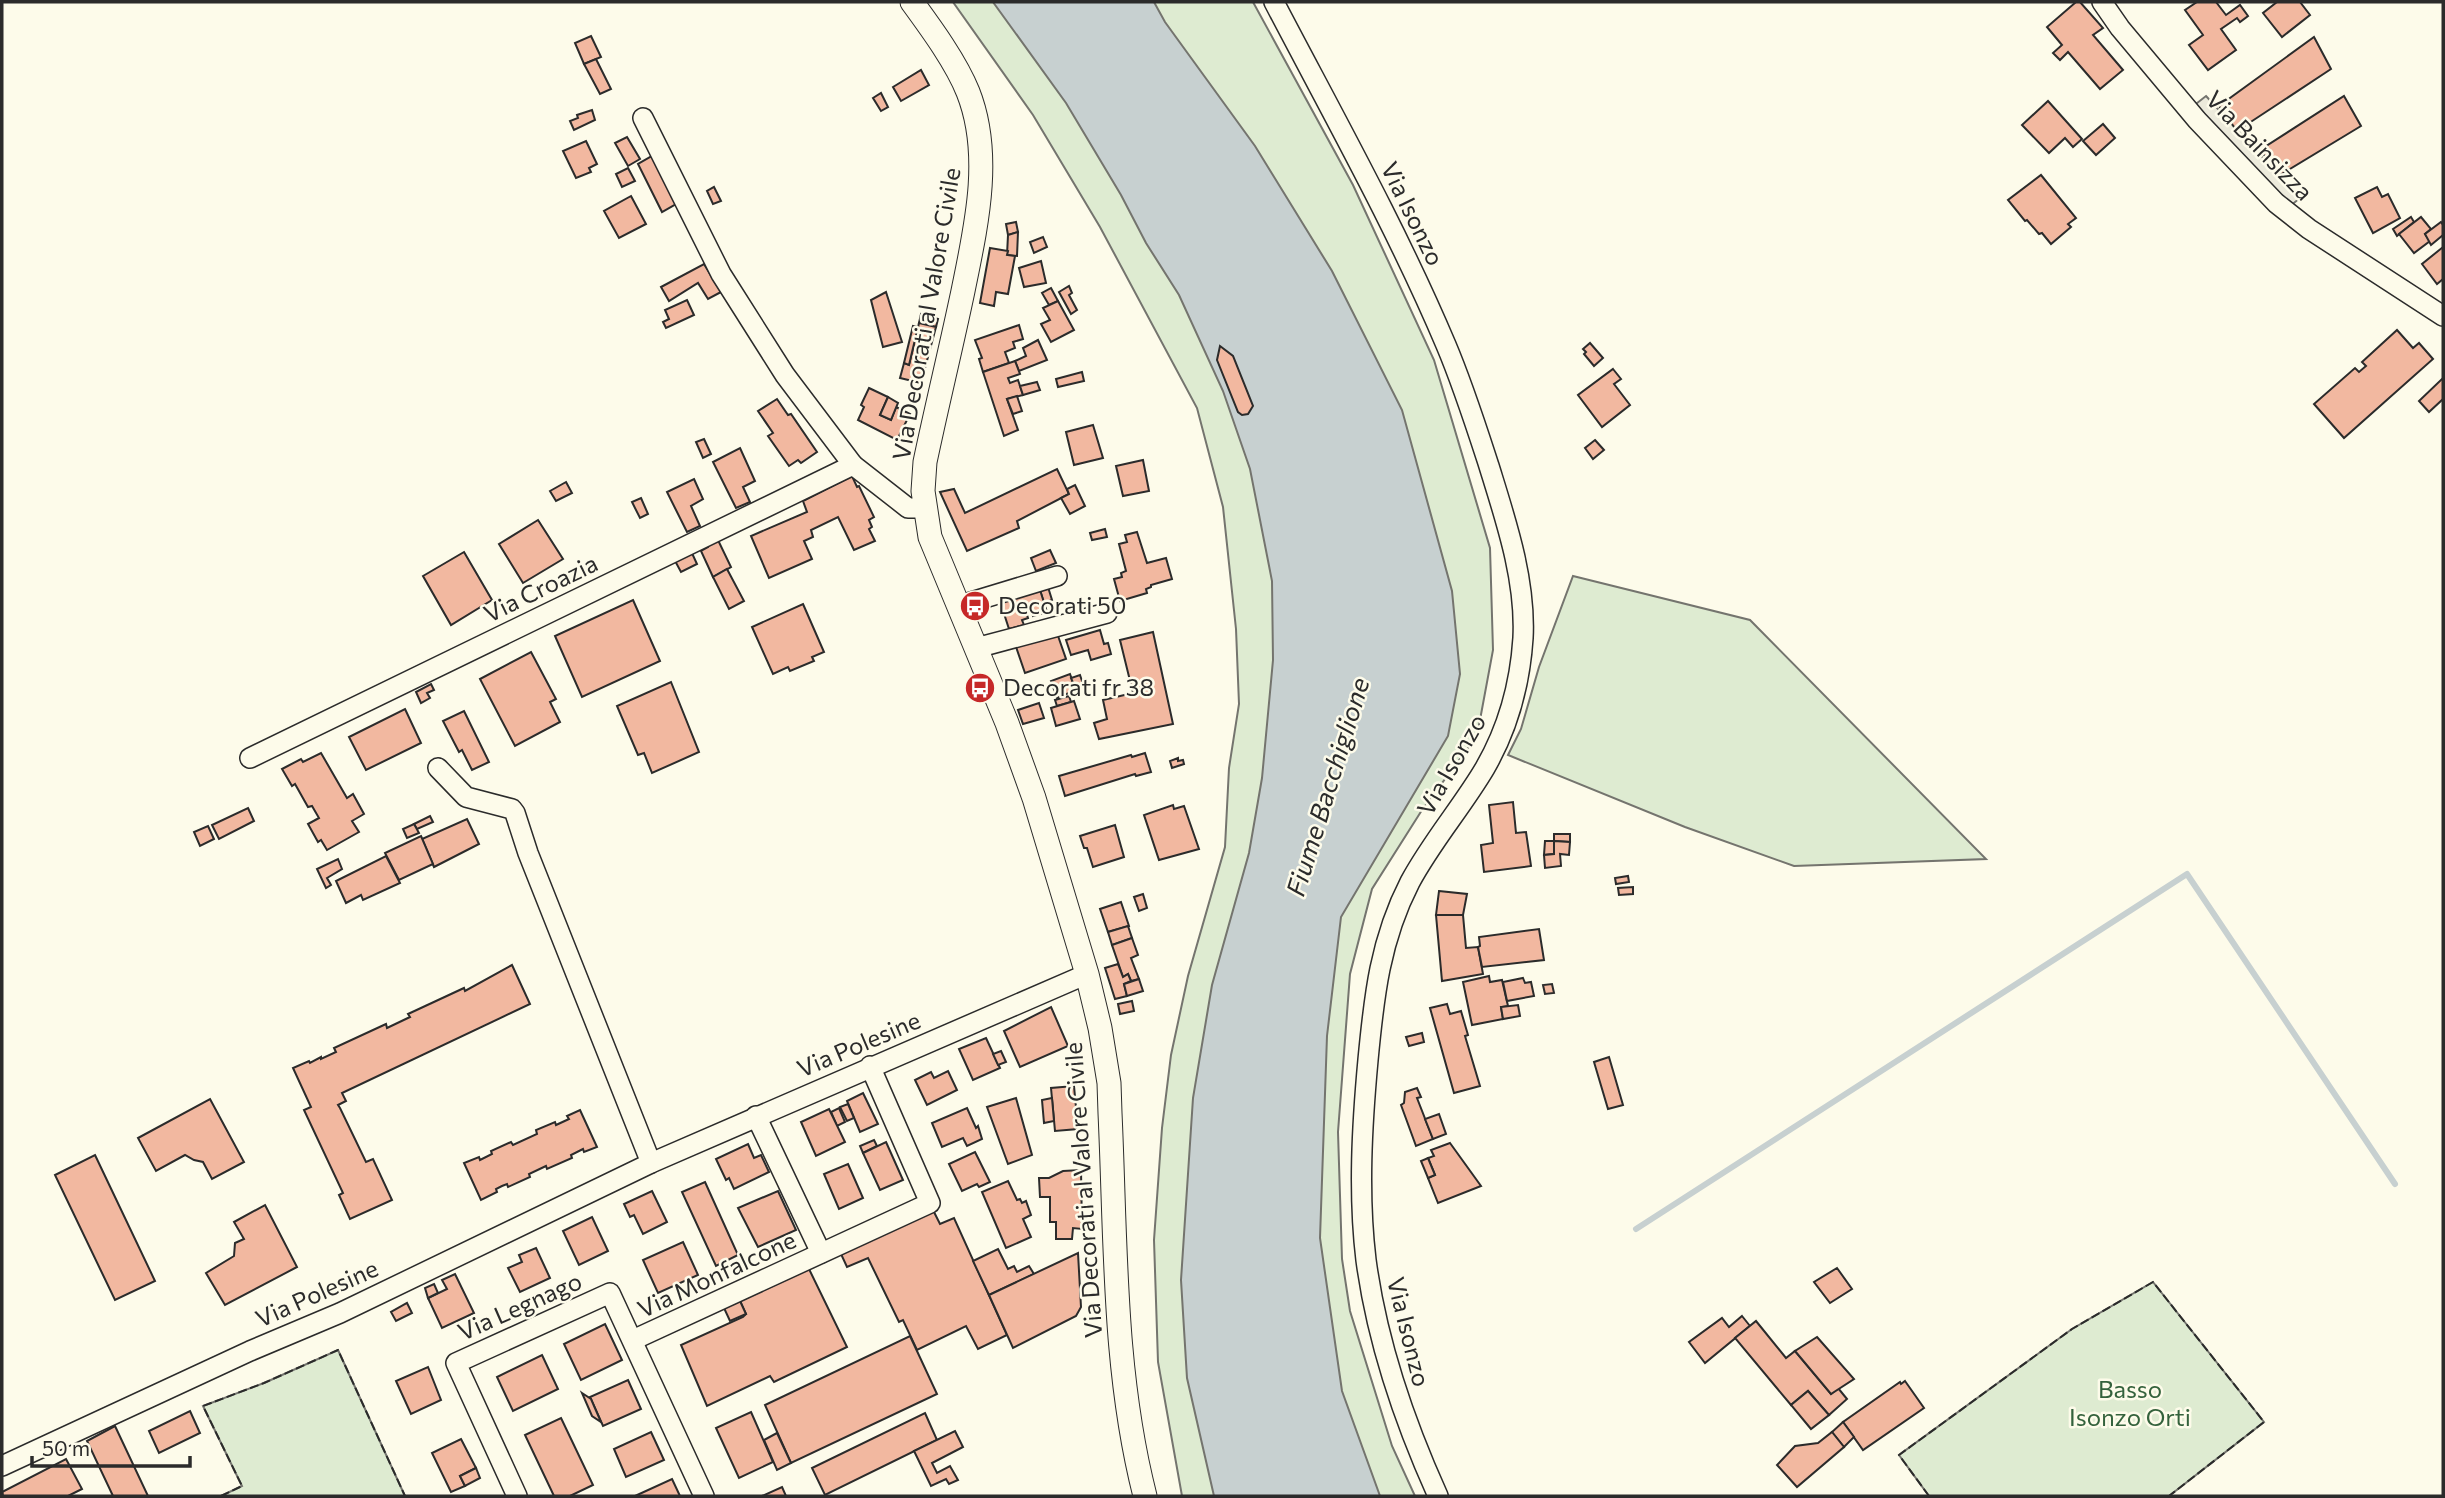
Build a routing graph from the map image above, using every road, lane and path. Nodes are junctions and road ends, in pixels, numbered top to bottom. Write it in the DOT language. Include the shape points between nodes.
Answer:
graph roads {
  1 [pos="912,2"];
  2 [pos="1274,2"];
  3 [pos="2102,2"];
  4 [pos="643,118"];
  5 [pos="2443,316"];
  6 [pos="853,465"];
  7 [pos="924,508"];
  8 [pos="1057,576"];
  9 [pos="958,606"];
  10 [pos="1107,613"];
  11 [pos="975,648"];
  12 [pos="250,758"];
  13 [pos="438,768"];
  14 [pos="1087,974"];
  15 [pos="870,1066"];
  16 [pos="756,1116"];
  17 [pos="651,1163"];
  18 [pos="821,1253"];
  19 [pos="633,1340"];
  20 [pos="2,1466"];
  21 [pos="517,1496"];
  22 [pos="704,1496"];
  23 [pos="1145,1496"];
  24 [pos="1438,1496"];
  1 -- 7 [label="street, Via Decorati al Valore Civile" via="968,92 982,162 966,276 925,462"];
  2 -- 24 [label="street, Via Isonzo" via="1342,128 1448,349 1504,514 1521,594 1523,634 1513,706 1486,766 1426,856 1395,915 1376,982 1367,1066 1363,1212 1371,1294 1397,1392"];
  3 -- 5 [label="street, Via Bainsizza" via="2197,120 2276,203"];
  4 -- 6 [label="street" via="752,326"];
  6 -- 7 [label="street" via="908,508"];
  6 -- 12 [label="street, Via Croazia"];
  7 -- 9 [label="street, Via Decorati al Valore Civile" via="930,537"];
  8 -- 9 [label="street"];
  9 -- 11 [label="street, Via Decorati al Valore Civile"];
  10 -- 11 [label="street"];
  11 -- 14 [label="street, Via Decorati al Valore Civile" via="1034,798"];
  13 -- 17 [label="street" via="466,797 508,807 515,813"];
  14 -- 15 [label="street, Via Polesine"];
  14 -- 23 [label="street, Via Decorati al Valore Civile" via="1109,1083 1116,1312 1129,1420"];
  15 -- 16 [label="street, Via Polesine"];
  15 -- 18 [label="street, Via Monfalcone" via="930,1203"];
  16 -- 17 [label="street, Via Polesine"];
  16 -- 18 [label="street, Via Monfalcone"];
  17 -- 20 [label="street, Via Polesine" via="340,1313"];
  18 -- 19 [label="street, Via Monfalcone"];
  19 -- 21 [label="street, Via Legnago" via="610,1293 456,1363"];
  19 -- 22 [label="street, Via Legnago"];
}
